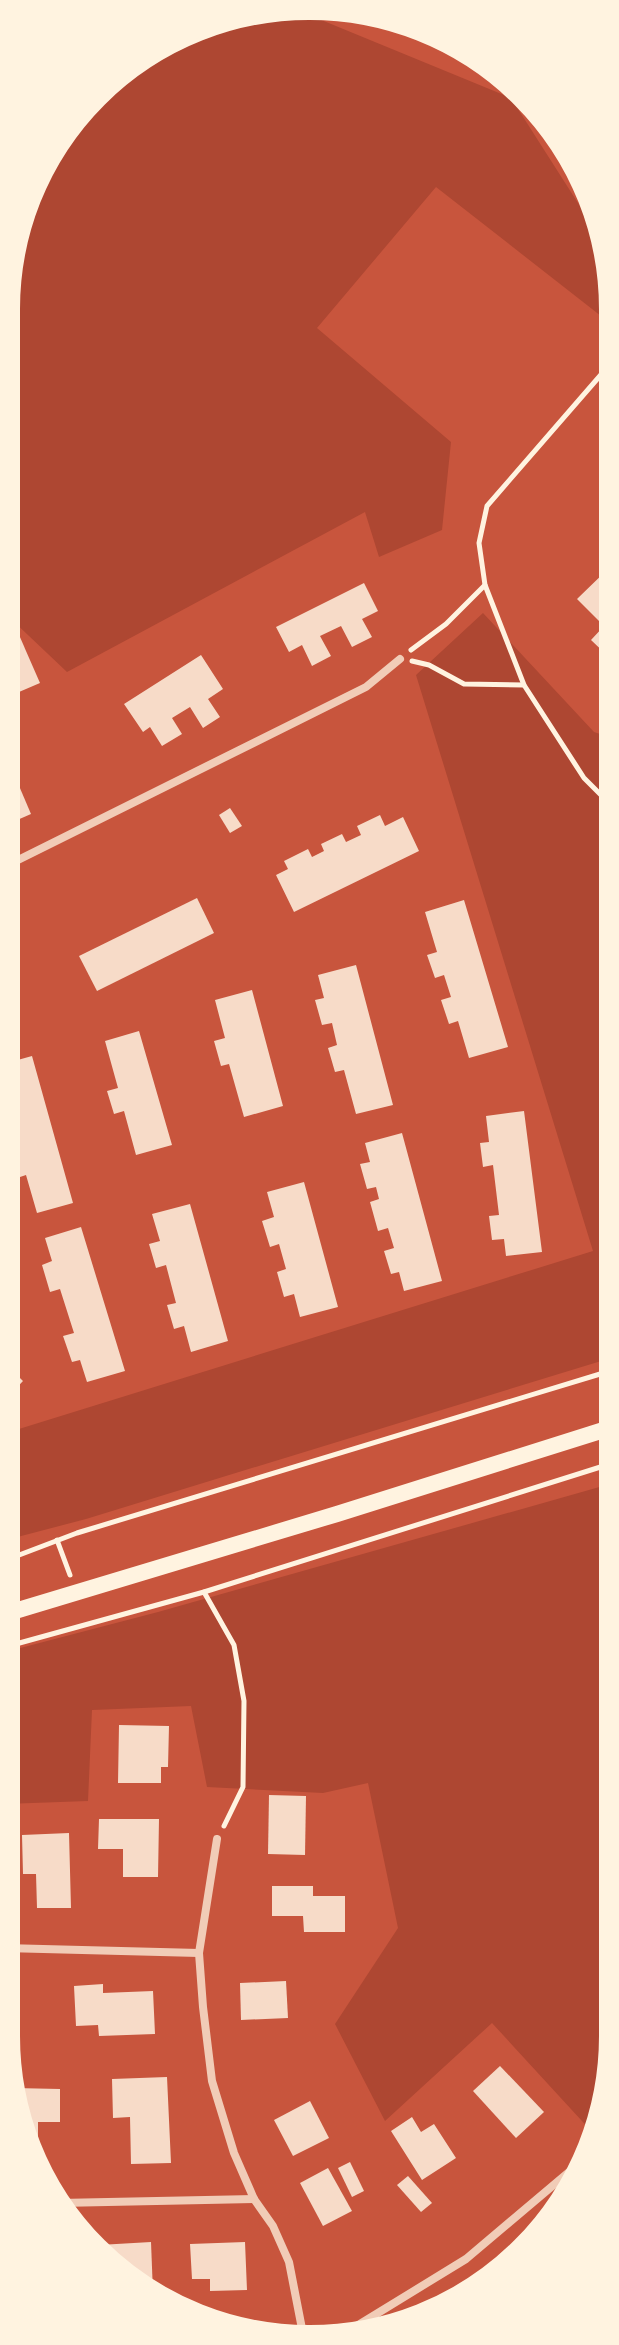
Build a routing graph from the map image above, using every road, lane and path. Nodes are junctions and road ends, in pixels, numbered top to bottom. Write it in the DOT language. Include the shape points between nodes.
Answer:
graph roads {
  1 [pos="601,375"];
  2 [pos="485,585"];
  3 [pos="400,659"];
  4 [pos="524,685"];
  5 [pos="601,795"];
  6 [pos="18,860"];
  7 [pos="601,1374"];
  8 [pos="601,1431"];
  9 [pos="601,1467"];
  10 [pos="18,1555"];
  11 [pos="204,1592"];
  12 [pos="18,1607"];
  13 [pos="18,1643"];
  14 [pos="217,1839"];
  15 [pos="18,1948"];
  16 [pos="199,1953"];
  17 [pos="565,2175"];
  18 [pos="254,2199"];
  19 [pos="71,2203"];
  20 [pos="364,2321"];
  21 [pos="302,2327"];
  1 -- 2 [label="path" via="487,506 479,543"];
  2 -- 3 [label="path"];
  2 -- 4 [label="path"];
  3 -- 4 [label="path" via="429,665 464,684"];
  3 -- 6 [label="street" via="366,687"];
  4 -- 5 [label="path" via="584,778"];
  7 -- 10 [label="path"];
  8 -- 12 [label="main road"];
  9 -- 11 [label="path"];
  11 -- 13 [label="path"];
  11 -- 14 [label="path" via="234,1645 244,1701 243,1787"];
  14 -- 16 [label="street"];
  15 -- 16 [label="street"];
  16 -- 18 [label="street" via="212,2081"];
  17 -- 20 [label="street" via="466,2259"];
  18 -- 19 [label="street"];
  18 -- 21 [label="street" via="289,2262"];
}
